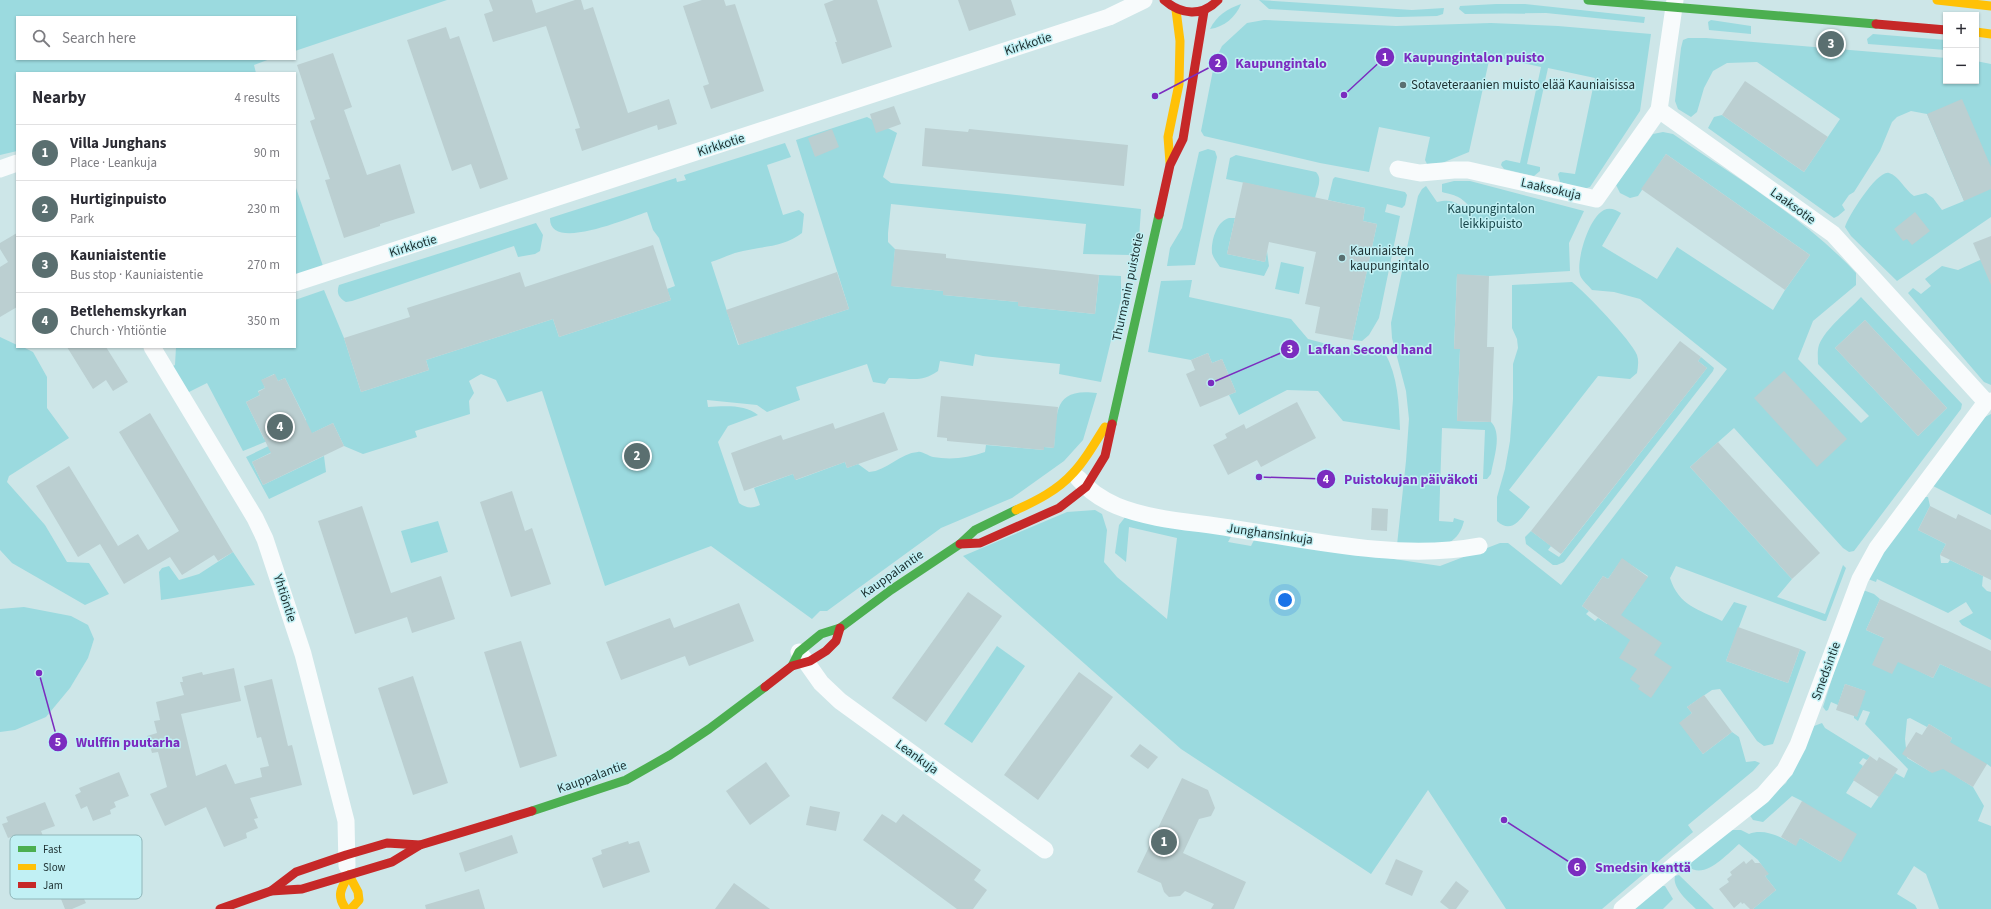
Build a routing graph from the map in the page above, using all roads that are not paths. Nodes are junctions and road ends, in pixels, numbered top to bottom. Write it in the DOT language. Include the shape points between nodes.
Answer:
graph roads {
  1 [pos="1144,0"];
  2 [pos="1164,0"];
  3 [pos="1218,0"];
  4 [pos="1588,0"];
  5 [pos="1937,0"];
  6 [pos="1674,4"];
  7 [pos="1991,6"];
  8 [pos="1176,10"];
  9 [pos="1204,11"];
  10 [pos="1943,30"];
  11 [pos="1979,32"];
  12 [pos="1991,34"];
  13 [pos="1659,110"];
  14 [pos="16,163"];
  15 [pos="1170,165"];
  16 [pos="0,169"];
  17 [pos="1398,169"];
  18 [pos="296,283"];
  19 [pos="153,348"];
  20 [pos="1989,402"];
  21 [pos="1113,415"];
  22 [pos="1074,473"];
  23 [pos="1086,487"];
  24 [pos="960,544"];
  25 [pos="1479,546"];
  26 [pos="840,628"];
  27 [pos="799,661"];
  28 [pos="420,845"];
  29 [pos="1045,850"];
  30 [pos="346,855"];
  31 [pos="349,875"];
  32 [pos="271,891"];
  33 [pos="220,909"];
  34 [pos="346,909"];
  35 [pos="351,909"];
  36 [pos="1622,909"];
  1 -- 18 [label="street, Kirkkotie" via="1109,17"];
  2 -- 8 [label="street"];
  3 -- 9 [label="street"];
  4 -- 6 [label="street"];
  5 -- 7 [label="street"];
  6 -- 10 [label="street"];
  6 -- 13 [label="street"];
  8 -- 9 [label="street" via="1190,13"];
  8 -- 15 [label="street, Thurmanin puistotie" via="1180,41 1179,84 1168,136"];
  9 -- 15 [label="street, Thurmanin puistotie" via="1183,139"];
  11 -- 12 [label="street"];
  13 -- 17 [label="street, Laaksokuja" via="1596,199 1468,170 1420,173"];
  13 -- 20 [label="street, Laaksotie" via="1833,234"];
  14 -- 16 [label="street"];
  15 -- 21 [label="street, Thurmanin puistotie"];
  19 -- 30 [label="street, Yhtiöntie" via="255,518 265,539 303,654 346,821"];
  20 -- 36 [label="street, Smedsintie" via="1877,548 1860,579 1798,745 1785,770 1763,795"];
  21 -- 22 [label="street, Thurmanin puistotie"];
  21 -- 23 [label="street, Thurmanin puistotie" via="1105,456"];
  22 -- 23 [label="street, Junghansinkuja"];
  22 -- 24 [label="street, Kauppalantie" via="1035,501 975,530"];
  23 -- 24 [label="street" via="1059,508 980,543"];
  23 -- 25 [label="street, Junghansinkuja" via="1117,506 1158,517 1308,540 1393,551 1456,550"];
  24 -- 26 [label="street, Kauppalantie"];
  26 -- 27 [label="street, Kauppalantie" via="821,634"];
  26 -- 27 [label="street, Kauppalantie" via="836,642"];
  27 -- 28 [label="street, Kauppalantie" via="709,729 626,780"];
  27 -- 29 [label="street, Leankuja" via="840,701"];
  28 -- 30 [label="street, Kauppalantie" via="387,843"];
  28 -- 31 [label="street, Kauppalantie" via="392,862"];
  30 -- 31 [label="street, Yhtiöntie"];
  30 -- 32 [label="street, Kauppalantie" via="296,872"];
  31 -- 32 [label="street, Kauppalantie" via="302,889"];
  31 -- 34 [label="street" via="339,893 339,901"];
  31 -- 35 [label="street, Yhtiöntie" via="358,892 359,900"];
  32 -- 33 [label="street, Kauppalantie"];
}
